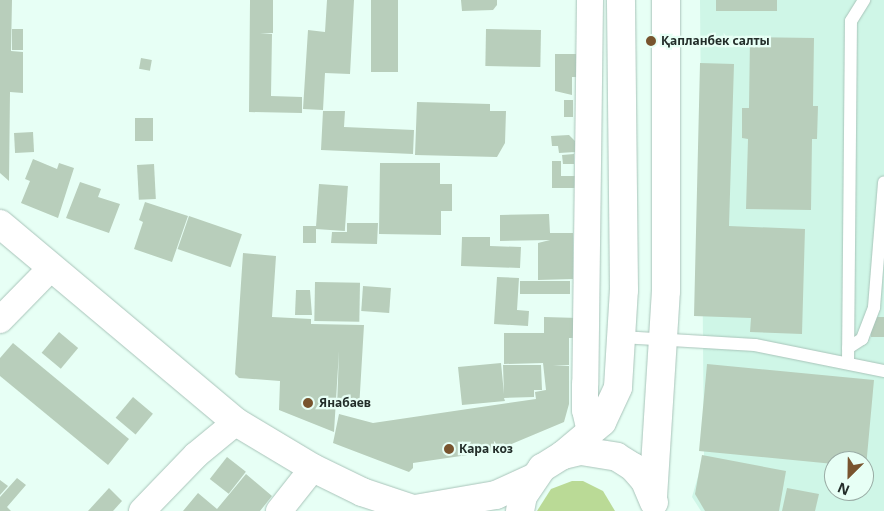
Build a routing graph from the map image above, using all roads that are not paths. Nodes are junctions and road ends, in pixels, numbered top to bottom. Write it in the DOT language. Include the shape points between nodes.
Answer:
graph roads {
  1 [pos="590,0"];
  2 [pos="621,0"];
  3 [pos="666,0"];
  4 [pos="864,0"];
  5 [pos="884,182"];
  6 [pos="0,224"];
  7 [pos="50,269"];
  8 [pos="0,320"];
  9 [pos="621,337"];
  10 [pos="663,340"];
  11 [pos="848,348"];
  12 [pos="848,362"];
  13 [pos="884,371"];
  14 [pos="236,422"];
  15 [pos="590,432"];
  16 [pos="563,455"];
  17 [pos="312,468"];
  18 [pos="533,478"];
  19 [pos="655,504"];
  20 [pos="284,509"];
  21 [pos="417,510"];
  22 [pos="142,511"];
  23 [pos="520,511"];
  1 -- 15 [label="street" via="585,410"];
  2 -- 9 [label="main road" via="624,290"];
  3 -- 10 [label="main road" via="666,291"];
  4 -- 11 [label="lane" via="851,22"];
  5 -- 11 [label="lane" via="874,307 862,339"];
  6 -- 7 [label="main road"];
  7 -- 8 [label="street"];
  7 -- 14 [label="main road"];
  9 -- 10 [label="lane"];
  9 -- 15 [label="main road" via="618,387 602,422"];
  10 -- 12 [label="lane" via="755,345"];
  10 -- 19 [label="main road"];
  11 -- 12 [label="lane"];
  12 -- 13 [label="lane"];
  14 -- 17 [label="main road"];
  14 -- 22 [label="street" via="196,455"];
  15 -- 16 [label="main road"];
  16 -- 18 [label="main road"];
  16 -- 19 [label="main road" via="581,451 617,457 645,481"];
  17 -- 20 [label="street"];
  17 -- 21 [label="main road" via="362,492"];
  18 -- 21 [label="main road" via="496,495"];
  18 -- 23 [label="main road" via="523,496"];
}
